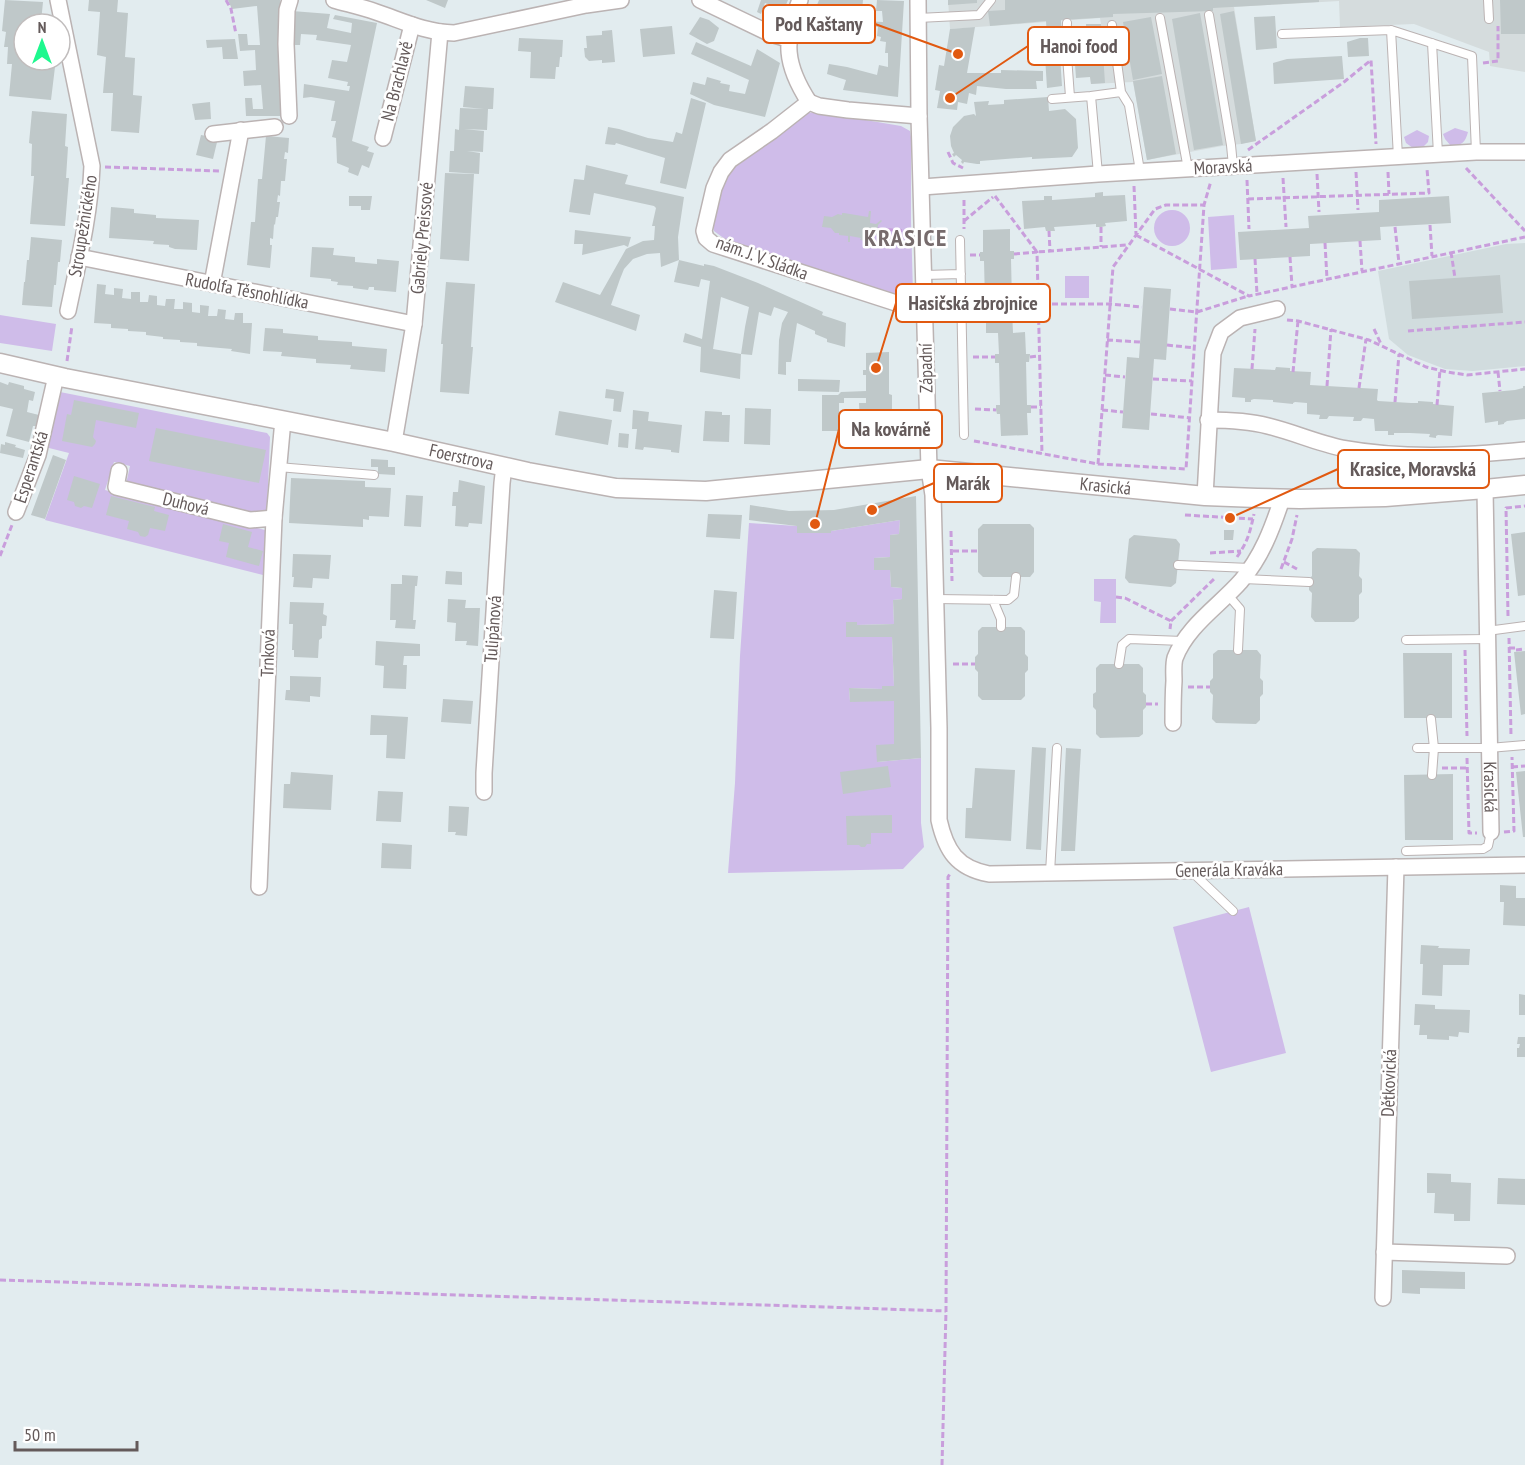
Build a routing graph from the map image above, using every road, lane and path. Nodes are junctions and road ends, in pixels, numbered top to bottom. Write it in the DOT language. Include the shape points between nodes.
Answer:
graph roads {
  1 [pos="58,0"];
  2 [pos="226,0"];
  3 [pos="290,0"];
  4 [pos="334,0"];
  5 [pos="621,0"];
  6 [pos="700,0"];
  7 [pos="800,0"];
  8 [pos="918,0"];
  9 [pos="991,0"];
  10 [pos="1488,0"];
  11 [pos="1209,15"];
  12 [pos="918,18"];
  13 [pos="1160,18"];
  14 [pos="1493,19"];
  15 [pos="1067,23"];
  16 [pos="412,25"];
  17 [pos="1112,25"];
  18 [pos="1391,30"];
  19 [pos="440,32"];
  20 [pos="236,34"];
  21 [pos="1282,34"];
  22 [pos="788,39"];
  23 [pos="1432,42"];
  24 [pos="1472,64"];
  25 [pos="1121,92"];
  26 [pos="1091,96"];
  27 [pos="1070,97"];
  28 [pos="1052,99"];
  29 [pos="809,102"];
  30 [pos="289,116"];
  31 [pos="919,116"];
  32 [pos="275,127"];
  33 [pos="241,130"];
  34 [pos="213,134"];
  35 [pos="383,138"];
  36 [pos="1476,152"];
  37 [pos="1525,152"];
  38 [pos="1433,159"];
  39 [pos="1388,161"];
  40 [pos="1460,162"];
  41 [pos="92,166"];
  42 [pos="1240,166"];
  43 [pos="1188,169"];
  44 [pos="1356,169"];
  45 [pos="1317,171"];
  46 [pos="232,172"];
  47 [pos="1283,173"];
  48 [pos="1098,174"];
  49 [pos="1137,176"];
  50 [pos="1211,178"];
  51 [pos="922,187"];
  52 [pos="1389,194"];
  53 [pos="1357,195"];
  54 [pos="1318,196"];
  55 [pos="1284,198"];
  56 [pos="1248,199"];
  57 [pos="1204,204"];
  58 [pos="1358,210"];
  59 [pos="1319,212"];
  60 [pos="964,221"];
  61 [pos="1525,221"];
  62 [pos="1430,225"];
  63 [pos="1520,226"];
  64 [pos="1101,227"];
  65 [pos="1286,227"];
  66 [pos="1395,227"];
  67 [pos="878,229"];
  68 [pos="1249,229"];
  69 [pos="889,231"];
  70 [pos="1049,231"];
  71 [pos="1525,231"];
  72 [pos="1136,236"];
  73 [pos="1525,237"];
  74 [pos="960,240"];
  75 [pos="1360,241"];
  76 [pos="1325,243"];
  77 [pos="1129,245"];
  78 [pos="1101,247"];
  79 [pos="1050,251"];
  80 [pos="1037,252"];
  81 [pos="1451,252"];
  82 [pos="1014,254"];
  83 [pos="969,255"];
  84 [pos="980,255"];
  85 [pos="80,256"];
  86 [pos="1432,256"];
  87 [pos="1290,257"];
  88 [pos="1255,259"];
  89 [pos="1399,263"];
  90 [pos="1199,270"];
  91 [pos="1362,271"];
  92 [pos="961,274"];
  93 [pos="924,275"];
  94 [pos="1455,278"];
  95 [pos="1327,279"];
  96 [pos="212,284"];
  97 [pos="1292,286"];
  98 [pos="1257,294"];
  99 [pos="1016,304"];
  100 [pos="1038,304"];
  101 [pos="1110,304"];
  102 [pos="970,306"];
  103 [pos="981,306"];
  104 [pos="1142,307"];
  105 [pos="1170,309"];
  106 [pos="68,311"];
  107 [pos="924,312"];
  108 [pos="1197,312"];
  109 [pos="1280,314"];
  110 [pos="1298,321"];
  111 [pos="1525,322"];
  112 [pos="414,324"];
  113 [pos="1255,324"];
  114 [pos="1331,329"];
  115 [pos="1374,329"];
  116 [pos="1408,331"];
  117 [pos="1366,339"];
  118 [pos="1107,340"];
  119 [pos="1140,342"];
  120 [pos="1167,345"];
  121 [pos="1382,346"];
  122 [pos="1195,347"];
  123 [pos="1213,353"];
  124 [pos="1399,354"];
  125 [pos="1039,356"];
  126 [pos="971,357"];
  127 [pos="995,357"];
  128 [pos="1030,357"];
  129 [pos="0,363"];
  130 [pos="1252,369"];
  131 [pos="1525,369"];
  132 [pos="1440,370"];
  133 [pos="1293,372"];
  134 [pos="1498,372"];
  135 [pos="1105,375"];
  136 [pos="60,377"];
  137 [pos="1125,377"];
  138 [pos="1153,379"];
  139 [pos="1192,381"];
  140 [pos="1327,386"];
  141 [pos="1359,388"];
  142 [pos="1500,391"];
  143 [pos="1395,402"];
  144 [pos="1437,405"];
  145 [pos="1031,407"];
  146 [pos="1041,407"];
  147 [pos="973,409"];
  148 [pos="996,410"];
  149 [pos="1102,410"];
  150 [pos="1123,412"];
  151 [pos="1150,414"];
  152 [pos="1190,418"];
  153 [pos="283,420"];
  154 [pos="1209,420"];
  155 [pos="966,437"];
  156 [pos="394,442"];
  157 [pos="1525,450"];
  158 [pos="1042,454"];
  159 [pos="1098,464"];
  160 [pos="504,466"];
  161 [pos="278,467"];
  162 [pos="929,469"];
  163 [pos="119,471"];
  164 [pos="374,475"];
  165 [pos="1525,485"];
  166 [pos="1485,489"];
  167 [pos="1205,496"];
  168 [pos="1291,499"];
  169 [pos="16,512"];
  170 [pos="1185,515"];
  171 [pos="274,518"];
  172 [pos="1274,524"];
  173 [pos="978,550"];
  174 [pos="952,551"];
  175 [pos="0,556"];
  176 [pos="1178,565"];
  177 [pos="1247,574"];
  178 [pos="1016,577"];
  179 [pos="1275,580"];
  180 [pos="1309,582"];
  181 [pos="1228,594"];
  182 [pos="936,599"];
  183 [pos="993,600"];
  184 [pos="1525,626"];
  185 [pos="1001,627"];
  186 [pos="1487,635"];
  187 [pos="1406,640"];
  188 [pos="1183,641"];
  189 [pos="1509,648"];
  190 [pos="1525,649"];
  191 [pos="1238,650"];
  192 [pos="975,663"];
  193 [pos="953,664"];
  194 [pos="1119,664"];
  195 [pos="1183,687"];
  196 [pos="1210,687"];
  197 [pos="1146,704"];
  198 [pos="1163,704"];
  199 [pos="1431,719"];
  200 [pos="1173,723"];
  201 [pos="1525,745"];
  202 [pos="1512,746"];
  203 [pos="1057,748"];
  204 [pos="1417,748"];
  205 [pos="1434,748"];
  206 [pos="1489,748"];
  207 [pos="1525,766"];
  208 [pos="1512,767"];
  209 [pos="1468,768"];
  210 [pos="1434,771"];
  211 [pos="484,792"];
  212 [pos="1491,832"];
  213 [pos="1406,851"];
  214 [pos="959,861"];
  215 [pos="1525,866"];
  216 [pos="1396,867"];
  217 [pos="1190,870"];
  218 [pos="1050,873"];
  219 [pos="259,887"];
  220 [pos="1233,911"];
  221 [pos="1384,1252"];
  222 [pos="1507,1256"];
  223 [pos="0,1280"];
  224 [pos="1383,1298"];
  225 [pos="946,1311"];
  226 [pos="942,1465"];
  1 -- 41 [label="street, Stroupežnického"];
  2 -- 20 [label="path"];
  3 -- 30 [label="street" via="286,44"];
  4 -- 16 [label="street, Na Brachlavě"];
  5 -- 19 [label="street, Na Brachlavě" via="454,33"];
  6 -- 22 [label="street"];
  7 -- 22 [label="street"];
  8 -- 12 [label="street, Západní"];
  9 -- 12 [label="lane" via="979,15"];
  10 -- 14 [label="lane"];
  11 -- 42 [label="lane" via="1231,145"];
  12 -- 31 [label="street, Západní"];
  13 -- 43 [label="lane"];
  14 -- 24 [label="path" via="1498,61"];
  15 -- 27 [label="lane"];
  16 -- 19 [label="street, Na Brachlavě"];
  16 -- 35 [label="street, Na Brachlavě"];
  17 -- 25 [label="lane"];
  18 -- 21 [label="lane"];
  18 -- 23 [label="lane"];
  18 -- 39 [label="lane"];
  19 -- 112 [label="street, Gabriely Preissové"];
  22 -- 29 [label="street" via="793,72"];
  23 -- 24 [label="lane" via="1472,56"];
  23 -- 38 [label="lane"];
  24 -- 36 [label="lane"];
  25 -- 26 [label="lane"];
  25 -- 49 [label="lane" via="1129,105"];
  26 -- 27 [label="lane"];
  26 -- 48 [label="lane"];
  27 -- 28 [label="lane"];
  29 -- 31 [label="street" via="848,110"];
  29 -- 107 [label="street, nám. J. V. Sládka" via="730,160 714,188 706,238 713,244"];
  31 -- 51 [label="street, Západní"];
  32 -- 33 [label="street"];
  33 -- 34 [label="street"];
  33 -- 46 [label="street"];
  36 -- 37 [label="street, Moravská"];
  36 -- 38 [label="street, Moravská"];
  38 -- 39 [label="street, Moravská"];
  38 -- 52 [label="path" via="1429,193"];
  39 -- 42 [label="street, Moravská"];
  39 -- 42 [label="path" via="1371,60 1246,152"];
  39 -- 52 [label="path"];
  40 -- 63 [label="path"];
  41 -- 46 [label="path"];
  41 -- 85 [label="street, Stroupežnického"];
  42 -- 43 [label="street, Moravská"];
  42 -- 56 [label="path"];
  43 -- 49 [label="street, Moravská"];
  44 -- 53 [label="path"];
  45 -- 54 [label="path"];
  46 -- 96 [label="street"];
  47 -- 55 [label="path"];
  48 -- 49 [label="street, Moravská"];
  48 -- 51 [label="street, Moravská"];
  49 -- 72 [label="path"];
  50 -- 57 [label="path"];
  51 -- 93 [label="street, Západní"];
  52 -- 53 [label="path"];
  53 -- 54 [label="path"];
  53 -- 58 [label="path"];
  54 -- 55 [label="path"];
  54 -- 59 [label="path"];
  55 -- 56 [label="path"];
  55 -- 65 [label="path"];
  56 -- 68 [label="path"];
  57 -- 72 [label="path" via="1166,204 1155,209"];
  57 -- 90 [label="path"];
  60 -- 80 [label="path" via="995,196"];
  61 -- 63 [label="path"];
  62 -- 86 [label="path"];
  63 -- 71 [label="path"];
  64 -- 78 [label="path"];
  66 -- 89 [label="path"];
  67 -- 69 [label="path"];
  70 -- 79 [label="path"];
  72 -- 77 [label="path"];
  72 -- 90 [label="path"];
  73 -- 81 [label="path"];
  74 -- 92 [label="lane"];
  75 -- 91 [label="path"];
  76 -- 95 [label="path"];
  77 -- 78 [label="path"];
  77 -- 101 [label="path" via="1113,267"];
  78 -- 79 [label="path"];
  79 -- 80 [label="path"];
  80 -- 82 [label="path"];
  80 -- 100 [label="path"];
  81 -- 86 [label="path"];
  81 -- 94 [label="path"];
  83 -- 84 [label="path"];
  85 -- 96 [label="street, Rudolfa Těsnohlídka"];
  85 -- 106 [label="street, Stroupežnického"];
  86 -- 89 [label="path"];
  87 -- 97 [label="path"];
  88 -- 98 [label="path"];
  89 -- 91 [label="path"];
  90 -- 98 [label="path" via="1249,296"];
  90 -- 108 [label="path"];
  91 -- 95 [label="path"];
  92 -- 93 [label="lane"];
  92 -- 155 [label="lane"];
  93 -- 107 [label="street, Západní"];
  95 -- 97 [label="path"];
  96 -- 112 [label="street, Rudolfa Těsnohlídka"];
  97 -- 98 [label="path"];
  99 -- 100 [label="path"];
  100 -- 101 [label="path"];
  100 -- 125 [label="path"];
  101 -- 104 [label="path"];
  101 -- 118 [label="path"];
  102 -- 103 [label="path"];
  105 -- 108 [label="path"];
  106 -- 136 [label="path" via="74,318"];
  107 -- 162 [label="street, Západní"];
  108 -- 122 [label="path"];
  109 -- 110 [label="path"];
  109 -- 123 [label="street" via="1240,318 1221,332"];
  110 -- 114 [label="path"];
  110 -- 133 [label="path"];
  111 -- 116 [label="path"];
  112 -- 156 [label="street, Gabriely Preissové"];
  113 -- 130 [label="path"];
  114 -- 117 [label="path"];
  114 -- 140 [label="path"];
  115 -- 121 [label="path"];
  117 -- 121 [label="path"];
  117 -- 141 [label="path"];
  118 -- 119 [label="path"];
  118 -- 135 [label="path"];
  120 -- 122 [label="path"];
  121 -- 124 [label="path"];
  122 -- 123 [label="path"];
  122 -- 139 [label="path"];
  123 -- 154 [label="street"];
  124 -- 132 [label="path"];
  124 -- 143 [label="path"];
  125 -- 128 [label="path"];
  125 -- 146 [label="path"];
  126 -- 127 [label="path"];
  129 -- 136 [label="street, Foerstrova"];
  131 -- 134 [label="path"];
  132 -- 134 [label="path" via="1467,375"];
  132 -- 144 [label="path"];
  134 -- 142 [label="path"];
  135 -- 137 [label="path"];
  135 -- 149 [label="path"];
  136 -- 153 [label="street, Foerstrova"];
  136 -- 169 [label="street, Esperantská" via="38,455"];
  138 -- 139 [label="path"];
  139 -- 152 [label="path"];
  145 -- 146 [label="path"];
  146 -- 158 [label="path"];
  147 -- 148 [label="path"];
  149 -- 150 [label="path"];
  149 -- 159 [label="path"];
  151 -- 152 [label="path"];
  152 -- 154 [label="path"];
  152 -- 159 [label="path" via="1186,469"];
  153 -- 156 [label="street, Foerstrova"];
  153 -- 161 [label="street, Trnková"];
  154 -- 157 [label="street" via="1248,422 1323,444 1414,456"];
  154 -- 167 [label="street"];
  155 -- 158 [label="path"];
  156 -- 160 [label="street, Foerstrova"];
  158 -- 159 [label="path"];
  160 -- 162 [label="street, Foerstrova" via="616,488 706,491"];
  160 -- 211 [label="street, Tulipánová"];
  161 -- 164 [label="lane"];
  161 -- 171 [label="street, Trnková"];
  162 -- 167 [label="street, Krasická"];
  162 -- 182 [label="street, Západní"];
  163 -- 171 [label="street, Duhová" via="116,487 250,520"];
  165 -- 166 [label="street, Krasická"];
  166 -- 168 [label="street, Krasická"];
  166 -- 186 [label="street, Krasická"];
  167 -- 168 [label="street, Krasická"];
  168 -- 172 [label="street"];
  168 -- 179 [label="path" via="1292,539"];
  169 -- 175 [label="path, Esperantská"];
  170 -- 172 [label="path"];
  171 -- 219 [label="street, Trnková"];
  172 -- 177 [label="street"];
  173 -- 174 [label="path"];
  176 -- 177 [label="lane"];
  177 -- 179 [label="lane"];
  177 -- 181 [label="street"];
  178 -- 183 [label="lane" via="1014,594 1008,600"];
  179 -- 180 [label="lane"];
  181 -- 188 [label="street"];
  181 -- 191 [label="lane" via="1240,609"];
  182 -- 183 [label="lane"];
  182 -- 214 [label="street, Západní" via="939,820 946,842"];
  183 -- 185 [label="lane"];
  184 -- 186 [label="lane"];
  186 -- 187 [label="lane"];
  186 -- 206 [label="street, Krasická"];
  188 -- 194 [label="lane" via="1129,639 1122,645"];
  188 -- 200 [label="street" via="1174,661"];
  189 -- 190 [label="path"];
  192 -- 193 [label="path"];
  195 -- 196 [label="path"];
  197 -- 198 [label="path"];
  199 -- 205 [label="lane"];
  201 -- 202 [label="lane"];
  202 -- 206 [label="lane"];
  202 -- 208 [label="path"];
  203 -- 218 [label="lane"];
  204 -- 205 [label="lane"];
  205 -- 206 [label="lane"];
  205 -- 210 [label="lane"];
  206 -- 212 [label="street, Krasická"];
  207 -- 208 [label="path"];
  208 -- 212 [label="path" via="1514,831"];
  209 -- 210 [label="path"];
  212 -- 213 [label="lane" via="1488,846 1483,849"];
  214 -- 218 [label="street, Generála Kraváka" via="976,872 989,874"];
  214 -- 225 [label="path" via="948,877"];
  215 -- 216 [label="street, Generála Kraváka"];
  216 -- 217 [label="street, Generála Kraváka"];
  216 -- 221 [label="street, Dětkovická"];
  217 -- 218 [label="street, Generála Kraváka"];
  217 -- 220 [label="lane"];
  221 -- 222 [label="street"];
  221 -- 224 [label="street, Dětkovická"];
  223 -- 225 [label="path"];
  225 -- 226 [label="path"];
}
